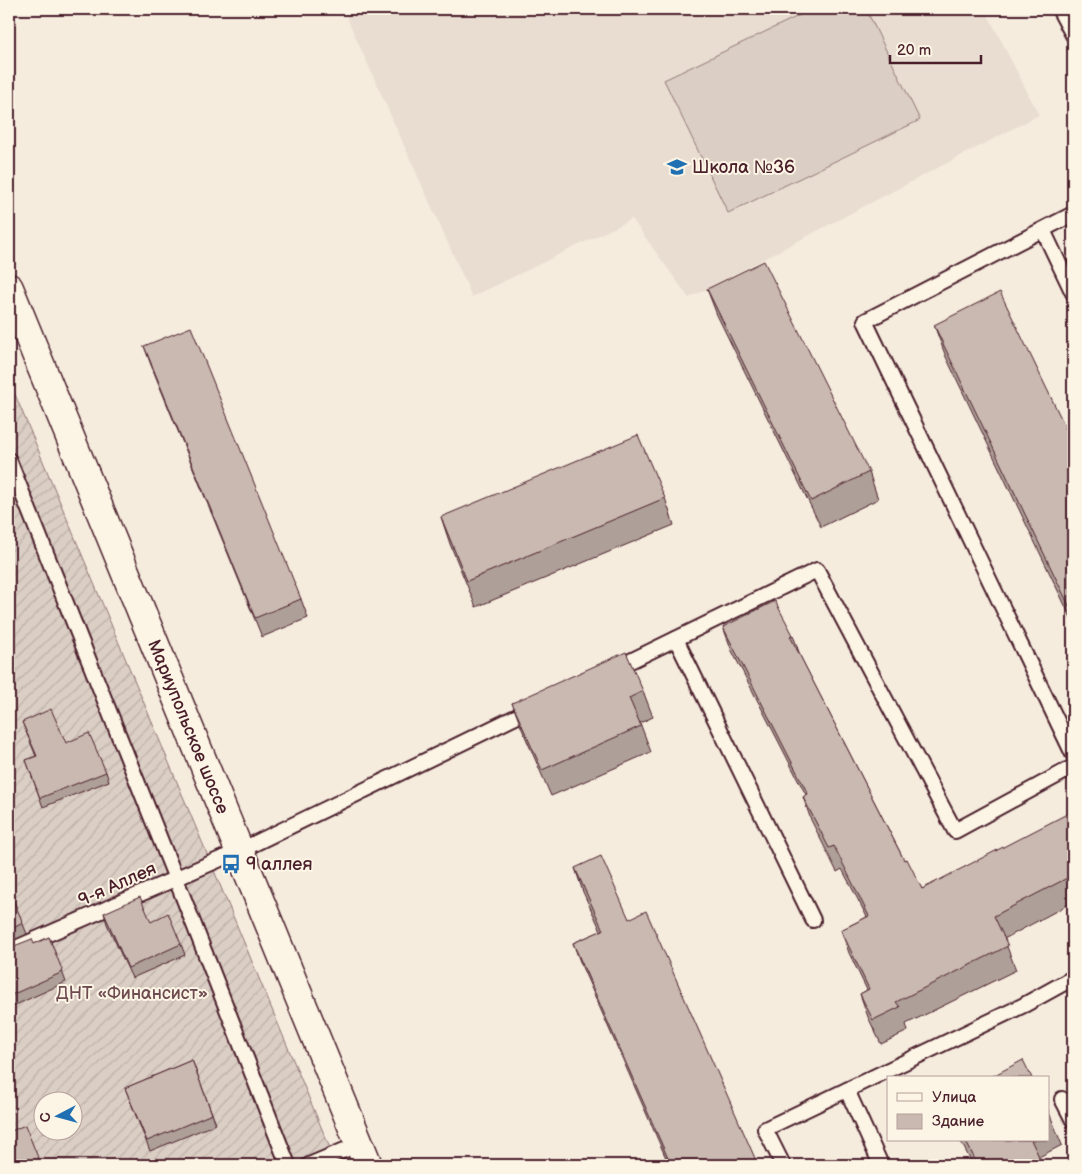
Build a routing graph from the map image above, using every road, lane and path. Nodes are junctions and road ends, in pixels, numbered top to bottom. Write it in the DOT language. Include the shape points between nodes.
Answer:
graph roads {
  1 [pos="1059,9"];
  2 [pos="1073,36"];
  3 [pos="1073,214"];
  4 [pos="1042,230"];
  5 [pos="9,288"];
  6 [pos="1073,293"];
  7 [pos="9,460"];
  8 [pos="676,639"];
  9 [pos="605,673"];
  10 [pos="543,704"];
  11 [pos="1073,754"];
  12 [pos="1073,766"];
  13 [pos="239,851"];
  14 [pos="176,879"];
  15 [pos="813,920"];
  16 [pos="9,951"];
  17 [pos="1073,978"];
  18 [pos="848,1090"];
  19 [pos="1062,1099"];
  20 [pos="1073,1120"];
  21 [pos="364,1155"];
  22 [pos="288,1165"];
  23 [pos="310,1165"];
  24 [pos="783,1165"];
  25 [pos="881,1165"];
  1 -- 2 [label="lane"];
  3 -- 4 [label="lane"];
  4 -- 6 [label="lane"];
  4 -- 11 [label="lane" via="865,321"];
  5 -- 13 [label="main road, Мариупольское шоссе"];
  7 -- 14 [label="lane"];
  8 -- 9 [label="lane"];
  8 -- 12 [label="lane" via="817,570 955,831"];
  8 -- 15 [label="lane"];
  10 -- 13 [label="lane, 9-я Аллея"];
  13 -- 14 [label="lane, 9-я Аллея"];
  13 -- 21 [label="main road, Мариупольское шоссе"];
  14 -- 16 [label="lane, 9-я Аллея"];
  14 -- 22 [label="lane"];
  17 -- 18 [label="lane"];
  18 -- 24 [label="lane" via="765,1129"];
  18 -- 25 [label="lane"];
  19 -- 20 [label="lane"];
  21 -- 23 [label="lane"];
}
